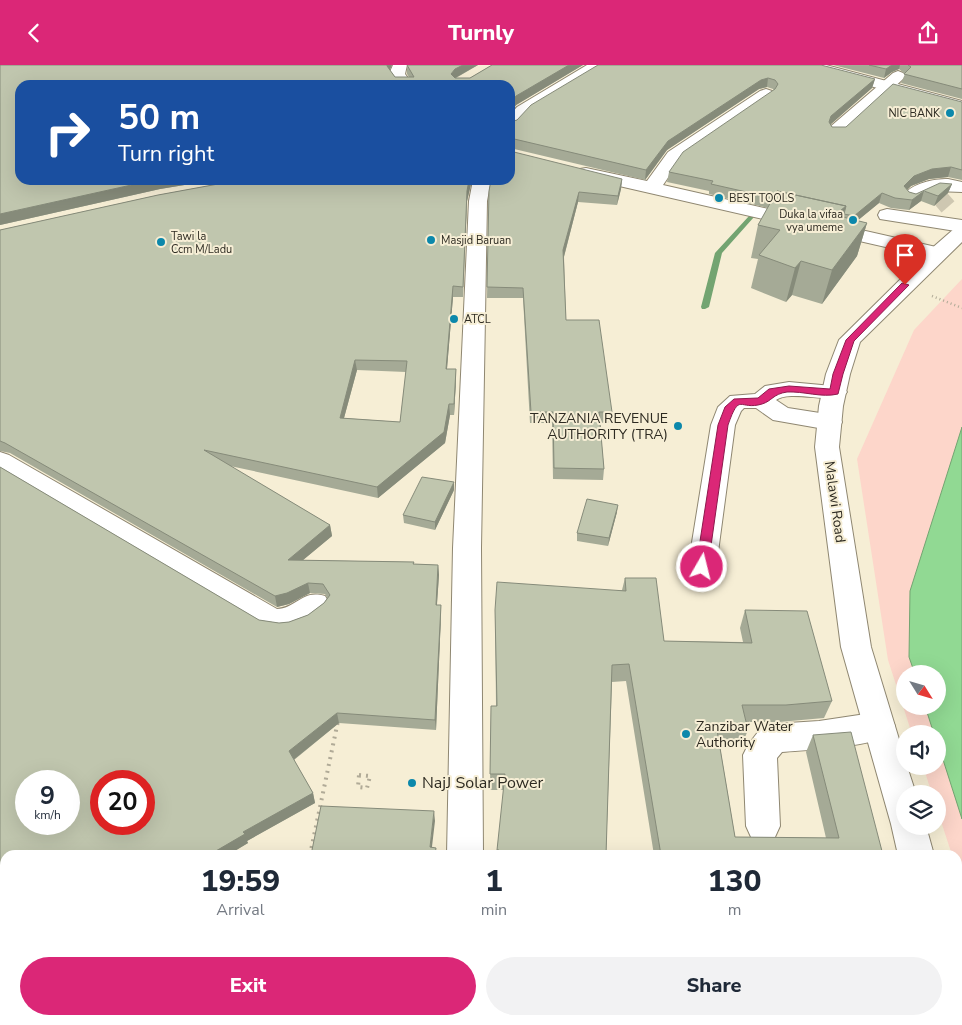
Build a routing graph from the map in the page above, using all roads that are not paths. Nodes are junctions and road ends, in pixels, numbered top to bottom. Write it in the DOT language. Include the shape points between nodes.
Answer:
graph roads {
  1 [pos="400,65"];
  2 [pos="598,65"];
  3 [pos="808,65"];
  4 [pos="858,65"];
  5 [pos="402,80"];
  6 [pos="892,81"];
  7 [pos="962,91"];
  8 [pos="766,94"];
  9 [pos="962,106"];
  10 [pos="515,119"];
  11 [pos="836,131"];
  12 [pos="566,168"];
  13 [pos="481,185"];
  14 [pos="651,189"];
  15 [pos="957,189"];
  16 [pos="912,196"];
  17 [pos="936,206"];
  18 [pos="921,219"];
  19 [pos="962,226"];
  20 [pos="962,232"];
  21 [pos="860,235"];
  22 [pos="938,253"];
  23 [pos="835,392"];
  24 [pos="761,401"];
  25 [pos="830,422"];
  26 [pos="0,461"];
  27 [pos="702,567"];
  28 [pos="315,603"];
  29 [pos="879,726"];
  30 [pos="896,785"];
  31 [pos="763,826"];
  32 [pos="910,835"];
  33 [pos="465,850"];
  34 [pos="915,850"];
  1 -- 5 [label="street" via="397,73"];
  2 -- 10 [label="street" via="523,110"];
  3 -- 6 [label="street"];
  4 -- 6 [label="street"];
  6 -- 7 [label="street"];
  6 -- 9 [label="street"];
  6 -- 11 [label="street"];
  8 -- 14 [label="street" via="674,155"];
  12 -- 14 [label="street"];
  13 -- 33 [label="street" via="467,548"];
  14 -- 21 [label="street"];
  15 -- 16 [label="street" via="941,183 933,184"];
  17 -- 18 [label="street"];
  18 -- 19 [label="street"];
  18 -- 21 [label="street" via="891,212"];
  20 -- 22 [label="street, Malawi Road"];
  21 -- 22 [label="street"];
  22 -- 23 [label="street, Malawi Road" via="850,340"];
  23 -- 24 [label="street" via="789,389 773,391"];
  23 -- 25 [label="street, Malawi Road"];
  24 -- 25 [label="street" via="782,415"];
  24 -- 27 [label="street" via="738,401 730,407 723,425"];
  25 -- 29 [label="street, Malawi Road" via="827,447 856,647"];
  26 -- 28 [label="street" via="273,621 289,620"];
  29 -- 30 [label="street, Malawi Road"];
  29 -- 31 [label="street" via="773,738 760,755"];
  32 -- 34 [label="street"];
}
